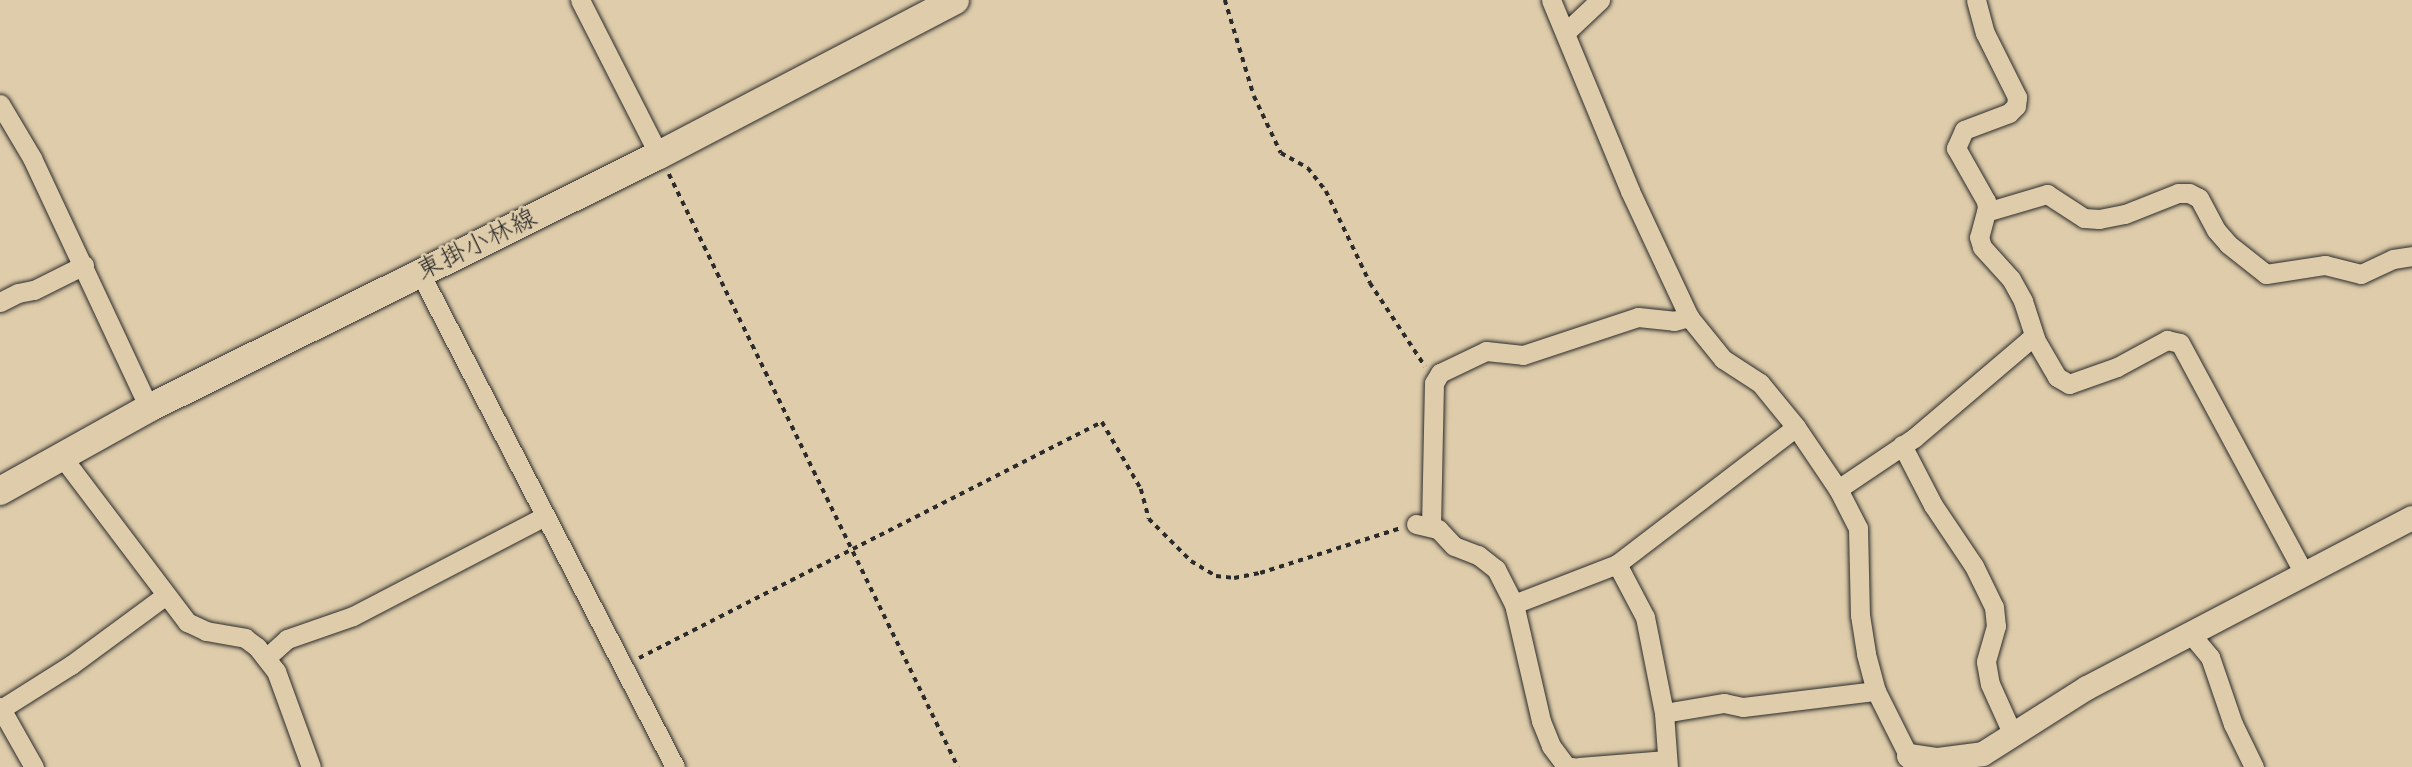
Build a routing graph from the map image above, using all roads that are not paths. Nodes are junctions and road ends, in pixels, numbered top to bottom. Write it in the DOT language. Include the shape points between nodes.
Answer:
graph roads {
  1 [pos="580,0"];
  2 [pos="955,0"];
  3 [pos="1551,0"];
  4 [pos="1600,0"];
  5 [pos="1976,0"];
  6 [pos="1566,32"];
  7 [pos="0,104"];
  8 [pos="659,155"];
  9 [pos="1986,212"];
  10 [pos="2412,256"];
  11 [pos="84,265"];
  12 [pos="421,273"];
  13 [pos="0,302"];
  14 [pos="1689,317"];
  15 [pos="2035,339"];
  16 [pos="149,408"];
  17 [pos="1796,427"];
  18 [pos="1902,446"];
  19 [pos="63,458"];
  20 [pos="1838,489"];
  21 [pos="0,491"];
  22 [pos="545,516"];
  23 [pos="2412,518"];
  24 [pos="1617,564"];
  25 [pos="2304,573"];
  26 [pos="166,594"];
  27 [pos="1514,604"];
  28 [pos="2189,632"];
  29 [pos="265,658"];
  30 [pos="1876,691"];
  31 [pos="0,708"];
  32 [pos="1664,713"];
  33 [pos="2013,735"];
  34 [pos="1911,762"];
  35 [pos="1667,763"];
  36 [pos="34,767"];
  37 [pos="311,767"];
  38 [pos="675,767"];
  39 [pos="1567,767"];
  40 [pos="1573,767"];
  41 [pos="1579,767"];
  42 [pos="2254,767"];
  1 -- 8 [label="street"];
  2 -- 8 [label="main road, 東掛小林線"];
  3 -- 6 [label="street"];
  4 -- 6 [label="street"];
  5 -- 9 [label="street" via="1985,33 2017,97 2009,113 1964,130 1956,148 1986,201"];
  6 -- 14 [label="street" via="1630,191"];
  7 -- 11 [label="street"];
  8 -- 12 [label="main road, 東掛小林線"];
  9 -- 10 [label="street" via="2047,194 2084,218 2099,219 2189,193 2199,198 2216,230 2266,274 2325,265 2361,274"];
  9 -- 15 [label="street" via="1979,237 1982,247 2011,279"];
  11 -- 13 [label="street"];
  11 -- 16 [label="street"];
  12 -- 16 [label="main road, 東掛小林線"];
  12 -- 22 [label="street"];
  14 -- 17 [label="street" via="1723,359 1760,383"];
  14 -- 27 [label="street" via="1674,321 1638,317 1523,355 1486,351 1436,377 1423,525 1438,529 1454,546 1478,555 1496,569"];
  15 -- 18 [label="street"];
  15 -- 25 [label="street" via="2057,377 2069,384 2117,367 2167,340 2180,343"];
  16 -- 19 [label="main road, 東掛小林線"];
  17 -- 20 [label="street"];
  17 -- 24 [label="street"];
  18 -- 20 [label="street"];
  18 -- 33 [label="street" via="1994,607 1996,626 1986,662 1990,684"];
  19 -- 21 [label="main road, 東掛小林線"];
  19 -- 26 [label="street"];
  20 -- 30 [label="street" via="1858,528 1860,615"];
  22 -- 29 [label="street" via="354,616 287,639"];
  22 -- 38 [label="street"];
  23 -- 25 [label="street"];
  24 -- 27 [label="street"];
  24 -- 32 [label="street" via="1645,617"];
  25 -- 28 [label="street"];
  26 -- 29 [label="street" via="187,622 206,631 245,638"];
  26 -- 31 [label="street" via="71,665"];
  27 -- 39 [label="street" via="1541,721 1551,746"];
  28 -- 33 [label="street"];
  28 -- 42 [label="street" via="2210,657"];
  29 -- 37 [label="street" via="276,671"];
  30 -- 32 [label="street" via="1743,707 1724,703"];
  30 -- 34 [label="street"];
  31 -- 36 [label="street"];
  32 -- 35 [label="street"];
  33 -- 34 [label="street" via="1983,754"];
  35 -- 41 [label="street"];
  39 -- 40 [label="street"];
}
